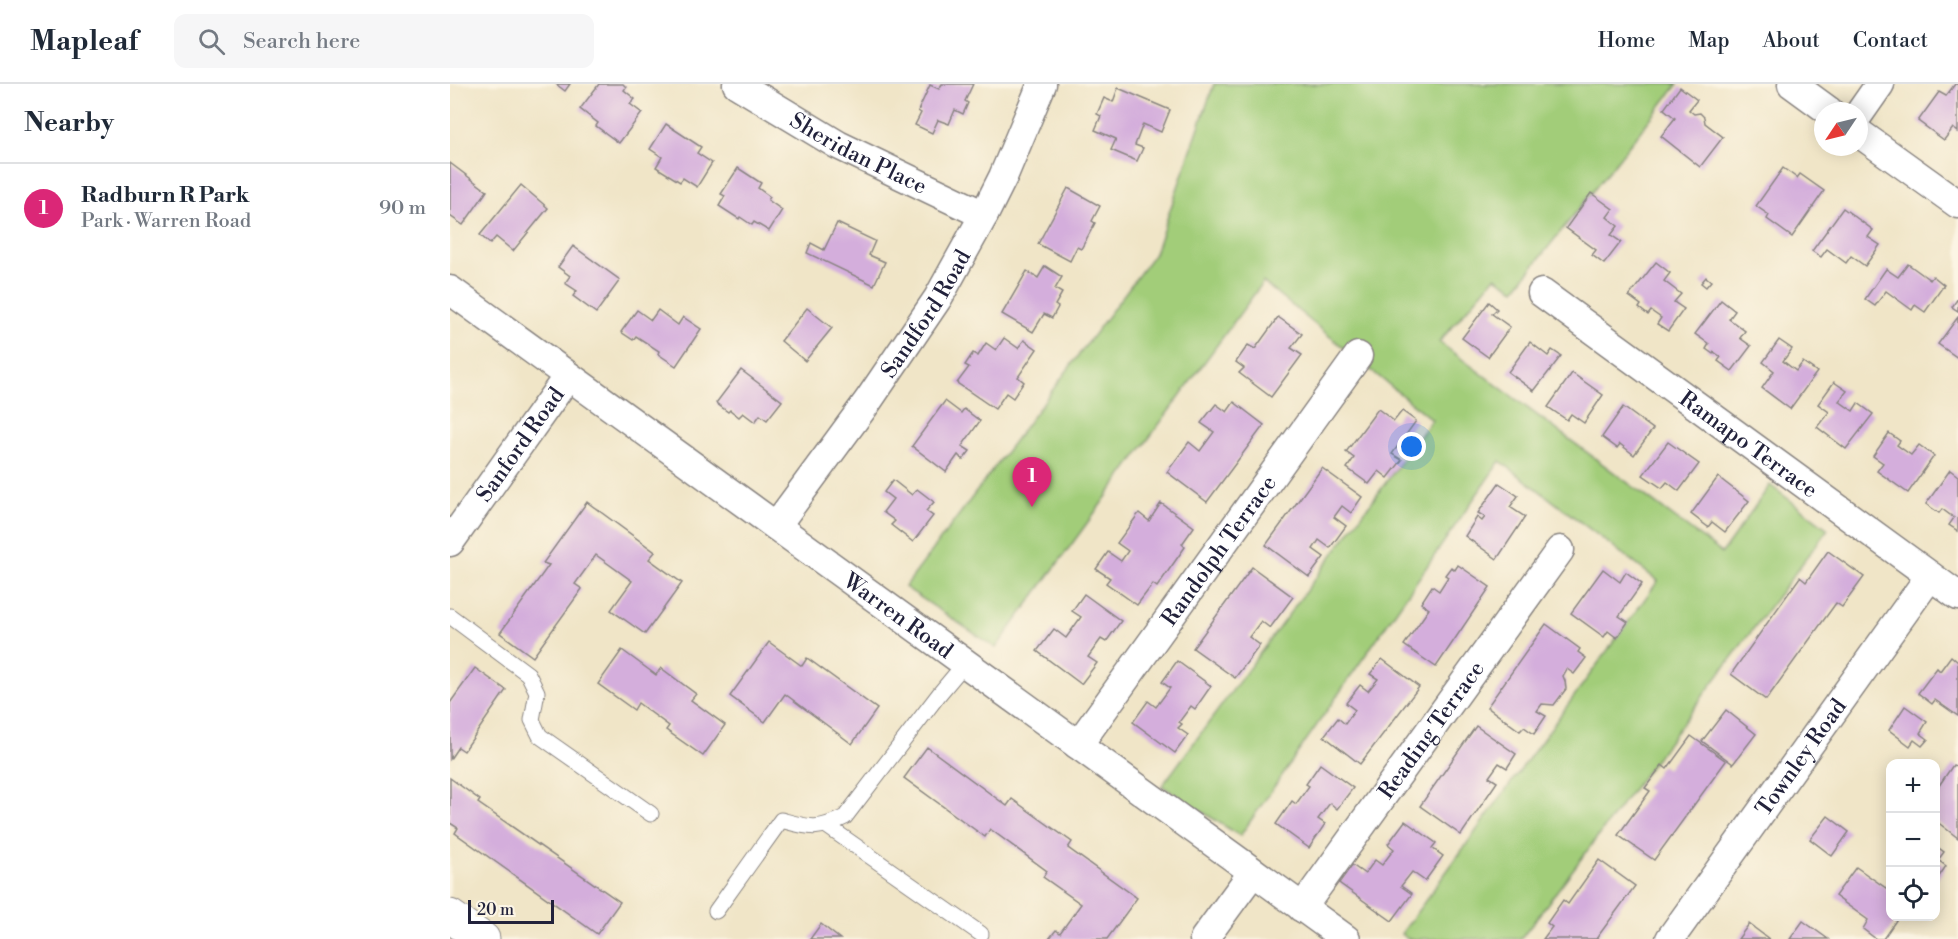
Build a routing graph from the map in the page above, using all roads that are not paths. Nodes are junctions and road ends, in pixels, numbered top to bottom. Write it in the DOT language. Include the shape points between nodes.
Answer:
graph roads {
  1 [pos="737,84"];
  2 [pos="1042,84"];
  3 [pos="1792,84"];
  4 [pos="1880,84"];
  5 [pos="1817,102"];
  6 [pos="1867,102"];
  7 [pos="1868,139"];
  8 [pos="1958,204"];
  9 [pos="984,216"];
  10 [pos="450,290"];
  11 [pos="1542,293"];
  12 [pos="1358,356"];
  13 [pos="568,375"];
  14 [pos="776,526"];
  15 [pos="450,542"];
  16 [pos="1560,550"];
  17 [pos="1930,576"];
  18 [pos="1958,596"];
  19 [pos="450,616"];
  20 [pos="966,662"];
  21 [pos="1078,745"];
  22 [pos="651,814"];
  23 [pos="827,826"];
  24 [pos="1253,872"];
  25 [pos="1302,908"];
  26 [pos="716,911"];
  27 [pos="450,916"];
  28 [pos="981,934"];
  29 [pos="483,939"];
  30 [pos="1204,939"];
  31 [pos="1346,939"];
  32 [pos="1670,939"];
  1 -- 9 [label="street, Sheridan Place" via="838,145"];
  2 -- 9 [label="street, Sandford Road"];
  3 -- 5 [label="street"];
  4 -- 6 [label="street"];
  7 -- 8 [label="street"];
  9 -- 14 [label="street, Sandford Road" via="909,342"];
  10 -- 13 [label="street, Warren Road"];
  11 -- 17 [label="street, Ramapo Terrace"];
  12 -- 21 [label="street, Randolph Terrace"];
  13 -- 14 [label="street, Warren Road"];
  13 -- 15 [label="street, Sanford Road"];
  14 -- 20 [label="street, Warren Road"];
  16 -- 25 [label="street, Reading Terrace"];
  17 -- 18 [label="street, Ramapo Terrace"];
  17 -- 32 [label="street, Townley Road"];
  19 -- 22 [label="lane" via="528,674 537,692 532,720 540,736"];
  20 -- 21 [label="street, Warren Road"];
  20 -- 23 [label="lane" via="845,817"];
  21 -- 24 [label="street, Warren Road"];
  23 -- 26 [label="lane" via="811,828 781,820"];
  23 -- 28 [label="lane"];
  24 -- 25 [label="street, Warren Road"];
  24 -- 30 [label="street"];
  25 -- 31 [label="street, Warren Road"];
  27 -- 29 [label="main road"];
}
